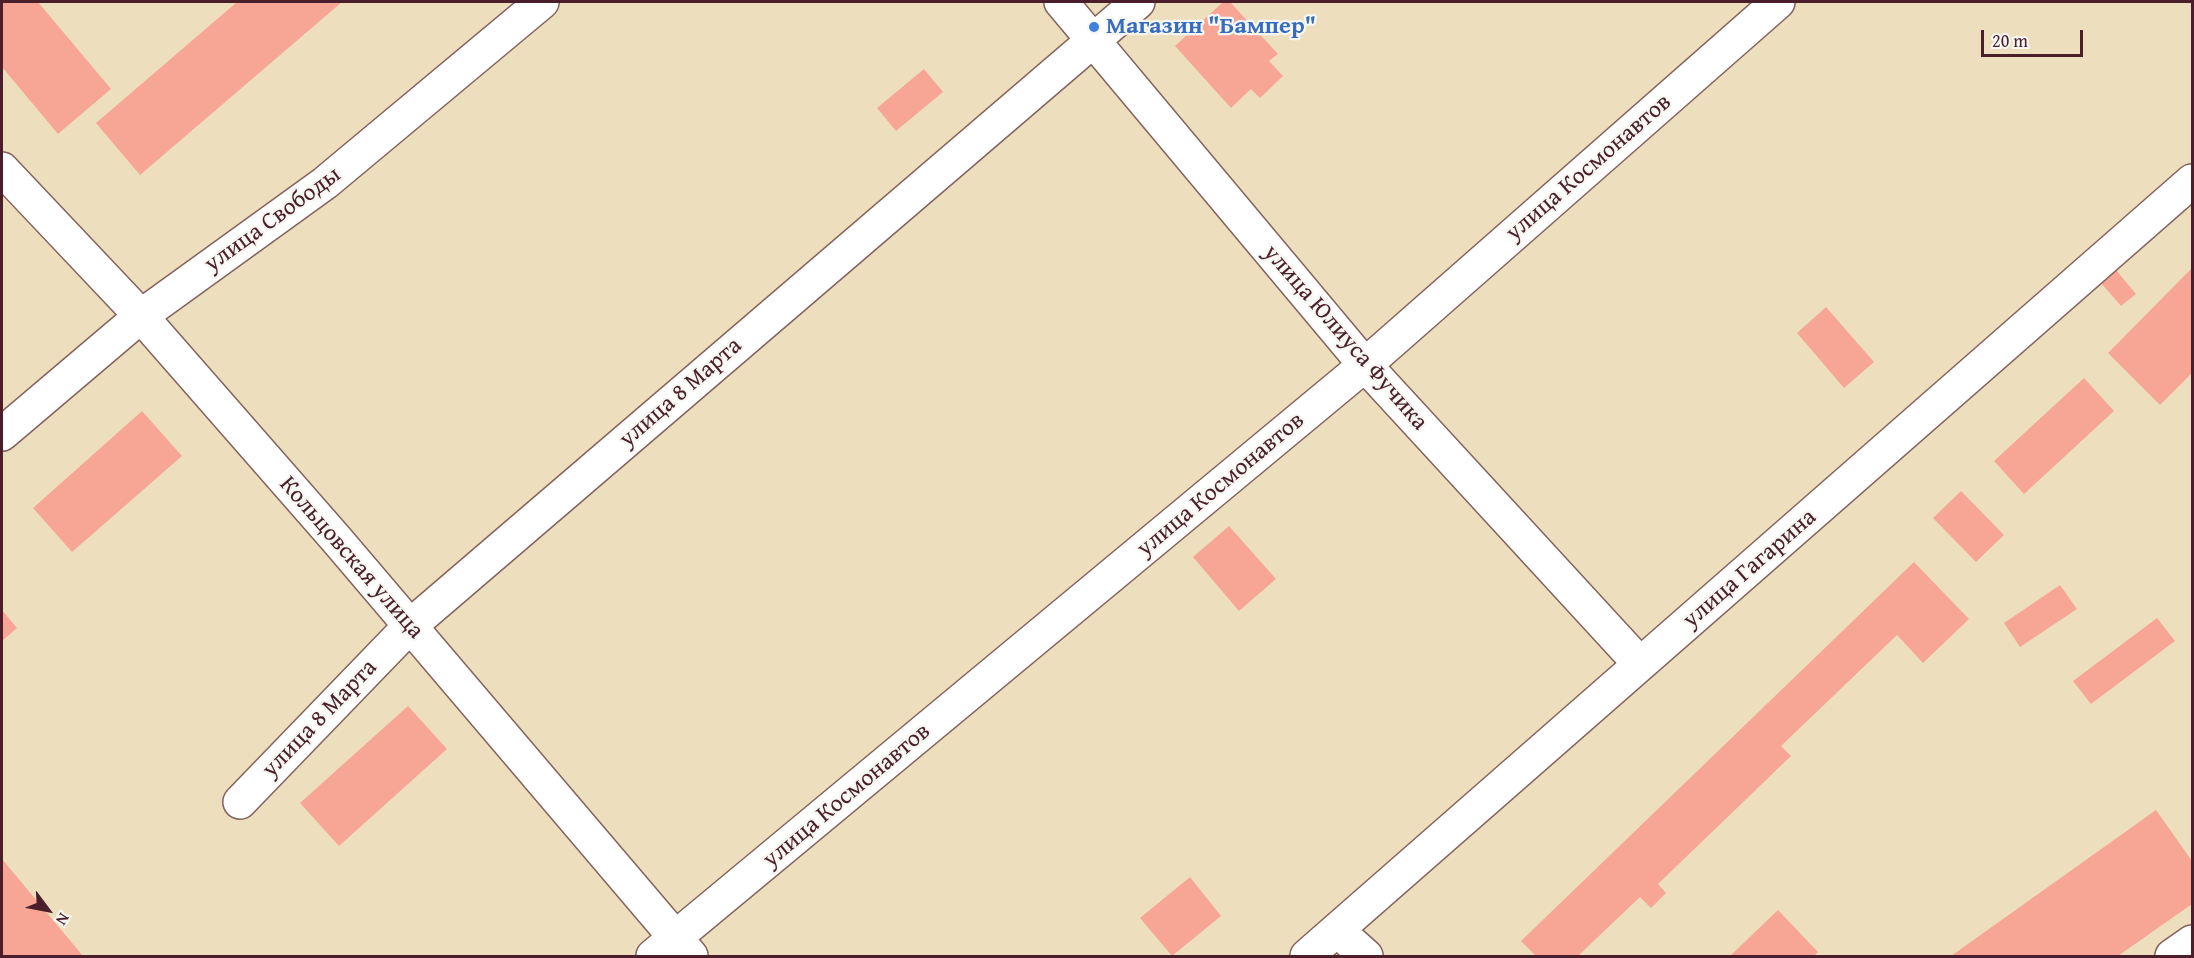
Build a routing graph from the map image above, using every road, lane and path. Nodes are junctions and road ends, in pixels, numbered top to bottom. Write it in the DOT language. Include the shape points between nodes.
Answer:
graph roads {
  1 [pos="542,2"];
  2 [pos="1061,2"];
  3 [pos="1138,2"];
  4 [pos="1778,2"];
  5 [pos="1093,39"];
  6 [pos="2,169"];
  7 [pos="2193,181"];
  8 [pos="141,316"];
  9 [pos="1365,365"];
  10 [pos="2,434"];
  11 [pos="410,626"];
  12 [pos="1640,664"];
  13 [pos="240,802"];
  14 [pos="1338,931"];
  15 [pos="2193,942"];
  16 [pos="673,951"];
  17 [pos="1307,957"];
  18 [pos="1366,957"];
  19 [pos="2172,957"];
  1 -- 8 [label="street, улица Свободы" via="325,183"];
  2 -- 5 [label="street, улица Юлиуса Фучика"];
  3 -- 5 [label="street, улица 8 Марта"];
  4 -- 9 [label="street, улица Космонавтов"];
  5 -- 9 [label="street, улица Юлиуса Фучика"];
  5 -- 11 [label="street, улица 8 Марта"];
  6 -- 8 [label="street, Кольцовская улица"];
  7 -- 12 [label="street, улица Гагарина"];
  8 -- 10 [label="street, улица Свободы"];
  8 -- 11 [label="street, Кольцовская улица"];
  9 -- 12 [label="street, улица Юлиуса Фучика"];
  9 -- 16 [label="street, улица Космонавтов"];
  11 -- 13 [label="street, улица 8 Марта"];
  11 -- 16 [label="street, Кольцовская улица"];
  12 -- 14 [label="street, улица Гагарина"];
  14 -- 17 [label="street, улица Гагарина"];
  14 -- 18 [label="street"];
  15 -- 19 [label="street"];
}
